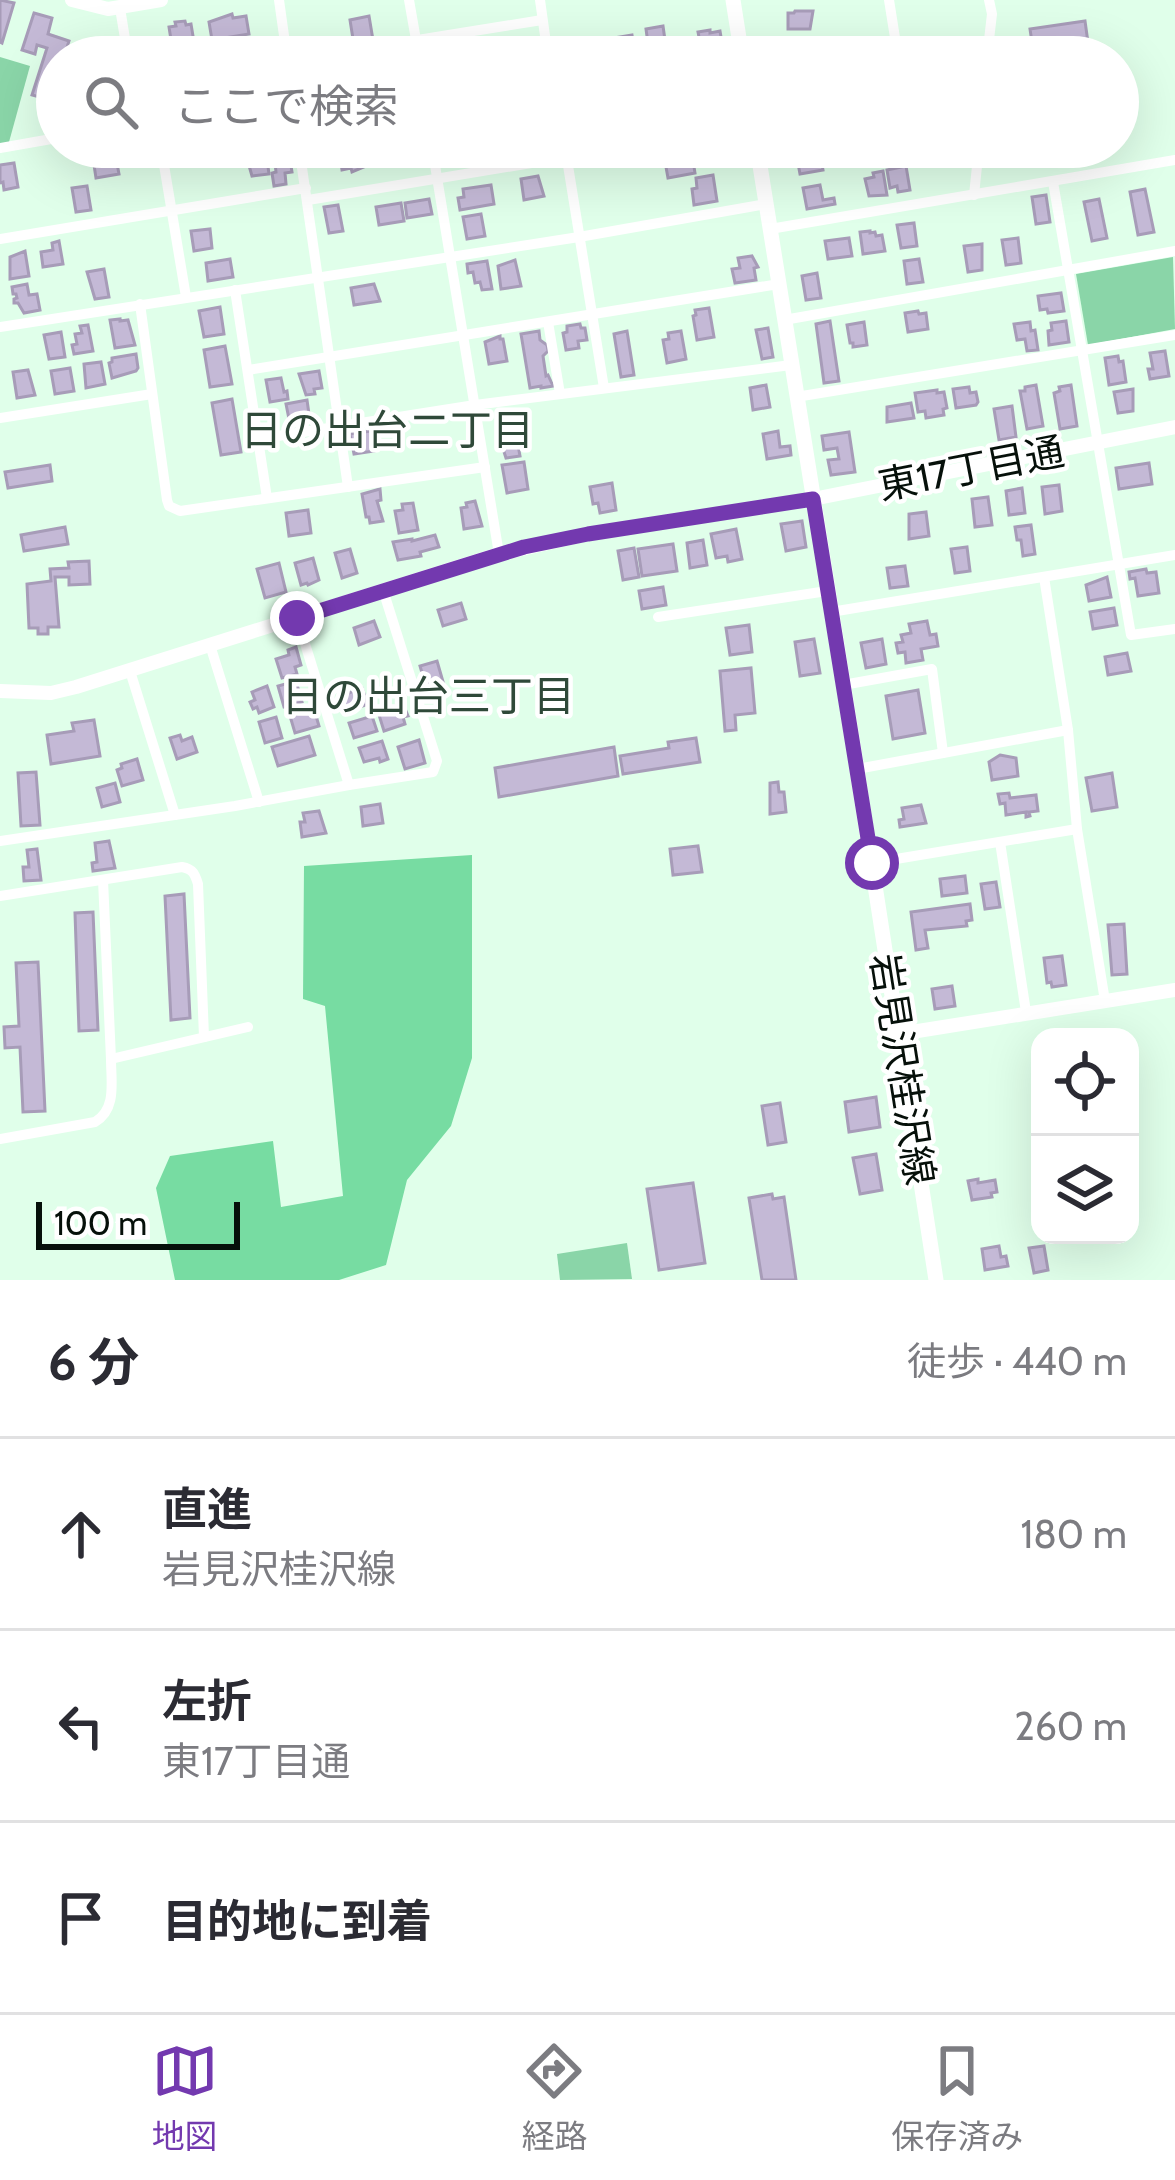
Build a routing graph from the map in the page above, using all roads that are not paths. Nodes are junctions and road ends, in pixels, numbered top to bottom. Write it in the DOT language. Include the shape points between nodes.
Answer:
graph roads {
  1 [pos="71,0"];
  2 [pos="279,0"];
  3 [pos="409,0"];
  4 [pos="540,0"];
  5 [pos="733,0"];
  6 [pos="889,0"];
  7 [pos="988,0"];
  8 [pos="153,1"];
  9 [pos="120,8"];
  10 [pos="542,20"];
  11 [pos="125,36"];
  12 [pos="284,36"];
  13 [pos="415,36"];
  14 [pos="441,36"];
  15 [pos="545,36"];
  16 [pos="739,36"];
  17 [pos="895,36"];
  18 [pos="990,36"];
  19 [pos="36,142"];
  20 [pos="0,148"];
  21 [pos="1175,160"];
  22 [pos="1139,166"];
  23 [pos="165,168"];
  24 [pos="303,168"];
  25 [pos="435,168"];
  26 [pos="486,168"];
  27 [pos="568,168"];
  28 [pos="760,168"];
  29 [pos="977,168"];
  30 [pos="1131,168"];
  31 [pos="436,178"];
  32 [pos="1053,182"];
  33 [pos="307,194"];
  34 [pos="974,195"];
  35 [pos="766,204"];
  36 [pos="172,211"];
  37 [pos="770,229"];
  38 [pos="579,237"];
  39 [pos="0,239"];
  40 [pos="1175,251"];
  41 [pos="449,257"];
  42 [pos="1069,270"];
  43 [pos="319,277"];
  44 [pos="779,284"];
  45 [pos="235,290"];
  46 [pos="186,297"];
  47 [pos="140,304"];
  48 [pos="592,316"];
  49 [pos="784,320"];
  50 [pos="548,322"];
  51 [pos="0,326"];
  52 [pos="463,335"];
  53 [pos="1175,335"];
  54 [pos="1083,350"];
  55 [pos="329,357"];
  56 [pos="791,365"];
  57 [pos="248,370"];
  58 [pos="604,388"];
  59 [pos="152,394"];
  60 [pos="560,394"];
  61 [pos="796,397"];
  62 [pos="475,405"];
  63 [pos="0,418"];
  64 [pos="1175,427"];
  65 [pos="339,428"];
  66 [pos="259,439"];
  67 [pos="1100,443"];
  68 [pos="485,467"];
  69 [pos="348,487"];
  70 [pos="267,498"];
  71 [pos="813,499"];
  72 [pos="499,554"];
  73 [pos="1175,555"];
  74 [pos="1120,565"];
  75 [pos="1044,577"];
  76 [pos="383,590"];
  77 [pos="827,591"];
  78 [pos="831,612"];
  79 [pos="658,617"];
  80 [pos="297,618"];
  81 [pos="1175,629"];
  82 [pos="210,645"];
  83 [pos="130,670"];
  84 [pos="842,686"];
  85 [pos="0,691"];
  86 [pos="1067,730"];
  87 [pos="944,753"];
  88 [pos="857,769"];
  89 [pos="350,785"];
  90 [pos="259,802"];
  91 [pos="175,815"];
  92 [pos="1077,829"];
  93 [pos="0,841"];
  94 [pos="1000,842"];
  95 [pos="872,863"];
  96 [pos="104,880"];
  97 [pos="0,896"];
  98 [pos="1175,990"];
  99 [pos="1105,1001"];
  100 [pos="1026,1012"];
  101 [pos="248,1027"];
  102 [pos="899,1034"];
  103 [pos="204,1037"];
  104 [pos="111,1060"];
  105 [pos="0,1139"];
  106 [pos="936,1280"];
  1 -- 9 [label="street"];
  2 -- 12 [label="street"];
  3 -- 13 [label="street"];
  4 -- 10 [label="street"];
  5 -- 16 [label="main road"];
  6 -- 17 [label="street"];
  7 -- 18 [label="street"];
  8 -- 9 [label="street"];
  9 -- 11 [label="street"];
  10 -- 14 [label="street"];
  10 -- 15 [label="street"];
  19 -- 20 [label="street"];
  21 -- 22 [label="street"];
  23 -- 36 [label="street"];
  24 -- 33 [label="street"];
  25 -- 31 [label="street"];
  26 -- 31 [label="street"];
  27 -- 38 [label="street"];
  28 -- 35 [label="main road, 岩見沢桂沢線"];
  29 -- 34 [label="street"];
  30 -- 32 [label="street"];
  31 -- 33 [label="street"];
  31 -- 41 [label="street"];
  32 -- 34 [label="street"];
  32 -- 42 [label="street"];
  33 -- 36 [label="street"];
  33 -- 43 [label="street"];
  34 -- 37 [label="street"];
  35 -- 37 [label="main road, 岩見沢桂沢線"];
  35 -- 38 [label="street"];
  36 -- 39 [label="street"];
  36 -- 46 [label="street"];
  37 -- 44 [label="main road, 岩見沢桂沢線"];
  38 -- 41 [label="street"];
  38 -- 48 [label="street"];
  40 -- 42 [label="street"];
  41 -- 43 [label="street"];
  41 -- 52 [label="street"];
  42 -- 49 [label="street"];
  42 -- 54 [label="street"];
  43 -- 45 [label="street"];
  43 -- 55 [label="street"];
  44 -- 48 [label="street"];
  44 -- 49 [label="main road, 岩見沢桂沢線"];
  45 -- 46 [label="street"];
  45 -- 57 [label="street"];
  46 -- 47 [label="street"];
  47 -- 51 [label="street"];
  47 -- 59 [label="street"];
  48 -- 50 [label="street"];
  48 -- 58 [label="street"];
  49 -- 56 [label="main road, 岩見沢桂沢線"];
  50 -- 52 [label="street"];
  50 -- 60 [label="street"];
  52 -- 55 [label="street"];
  52 -- 62 [label="street"];
  53 -- 54 [label="street"];
  54 -- 61 [label="street"];
  54 -- 67 [label="street"];
  55 -- 57 [label="street"];
  55 -- 65 [label="street"];
  56 -- 58 [label="street"];
  56 -- 61 [label="main road, 岩見沢桂沢線"];
  57 -- 66 [label="street"];
  58 -- 60 [label="street"];
  59 -- 63 [label="street"];
  59 -- 70 [label="street" via="169,506"];
  60 -- 62 [label="street"];
  61 -- 71 [label="main road, 岩見沢桂沢線"];
  62 -- 65 [label="street"];
  62 -- 68 [label="street"];
  64 -- 67 [label="street, 東17丁目通"];
  65 -- 66 [label="street"];
  65 -- 69 [label="street"];
  66 -- 70 [label="street"];
  67 -- 71 [label="street, 東17丁目通"];
  67 -- 74 [label="street"];
  68 -- 69 [label="street"];
  68 -- 72 [label="street"];
  69 -- 70 [label="street"];
  71 -- 72 [label="street, 東17丁目通"];
  71 -- 77 [label="main road, 岩見沢桂沢線"];
  72 -- 76 [label="street, 東17丁目通"];
  73 -- 74 [label="street"];
  74 -- 75 [label="street"];
  74 -- 81 [label="street" via="1131,635"];
  75 -- 78 [label="street"];
  75 -- 86 [label="street"];
  76 -- 80 [label="street, 東17丁目通"];
  76 -- 89 [label="street" via="436,761 433,772"];
  77 -- 78 [label="main road, 岩見沢桂沢線"];
  77 -- 79 [label="street"];
  78 -- 84 [label="main road, 岩見沢桂沢線"];
  80 -- 82 [label="street, 東17丁目通"];
  80 -- 89 [label="street"];
  82 -- 83 [label="street, 東17丁目通"];
  82 -- 90 [label="street"];
  83 -- 85 [label="street, 東17丁目通" via="51,692"];
  83 -- 91 [label="street"];
  84 -- 87 [label="street" via="932,669"];
  84 -- 88 [label="main road, 岩見沢桂沢線"];
  86 -- 87 [label="street"];
  86 -- 92 [label="street"];
  87 -- 88 [label="street"];
  88 -- 95 [label="main road, 岩見沢桂沢線"];
  89 -- 90 [label="street"];
  90 -- 91 [label="street"];
  91 -- 93 [label="street"];
  92 -- 94 [label="street"];
  92 -- 99 [label="street"];
  94 -- 95 [label="street"];
  94 -- 100 [label="street"];
  95 -- 102 [label="main road, 岩見沢桂沢線"];
  96 -- 97 [label="street"];
  96 -- 103 [label="street" via="182,867 196,875"];
  96 -- 104 [label="street"];
  98 -- 99 [label="street"];
  99 -- 100 [label="street"];
  100 -- 102 [label="street"];
  101 -- 103 [label="street"];
  102 -- 106 [label="main road, 岩見沢桂沢線"];
  103 -- 104 [label="street"];
  104 -- 105 [label="street" via="103,1118"];
}
